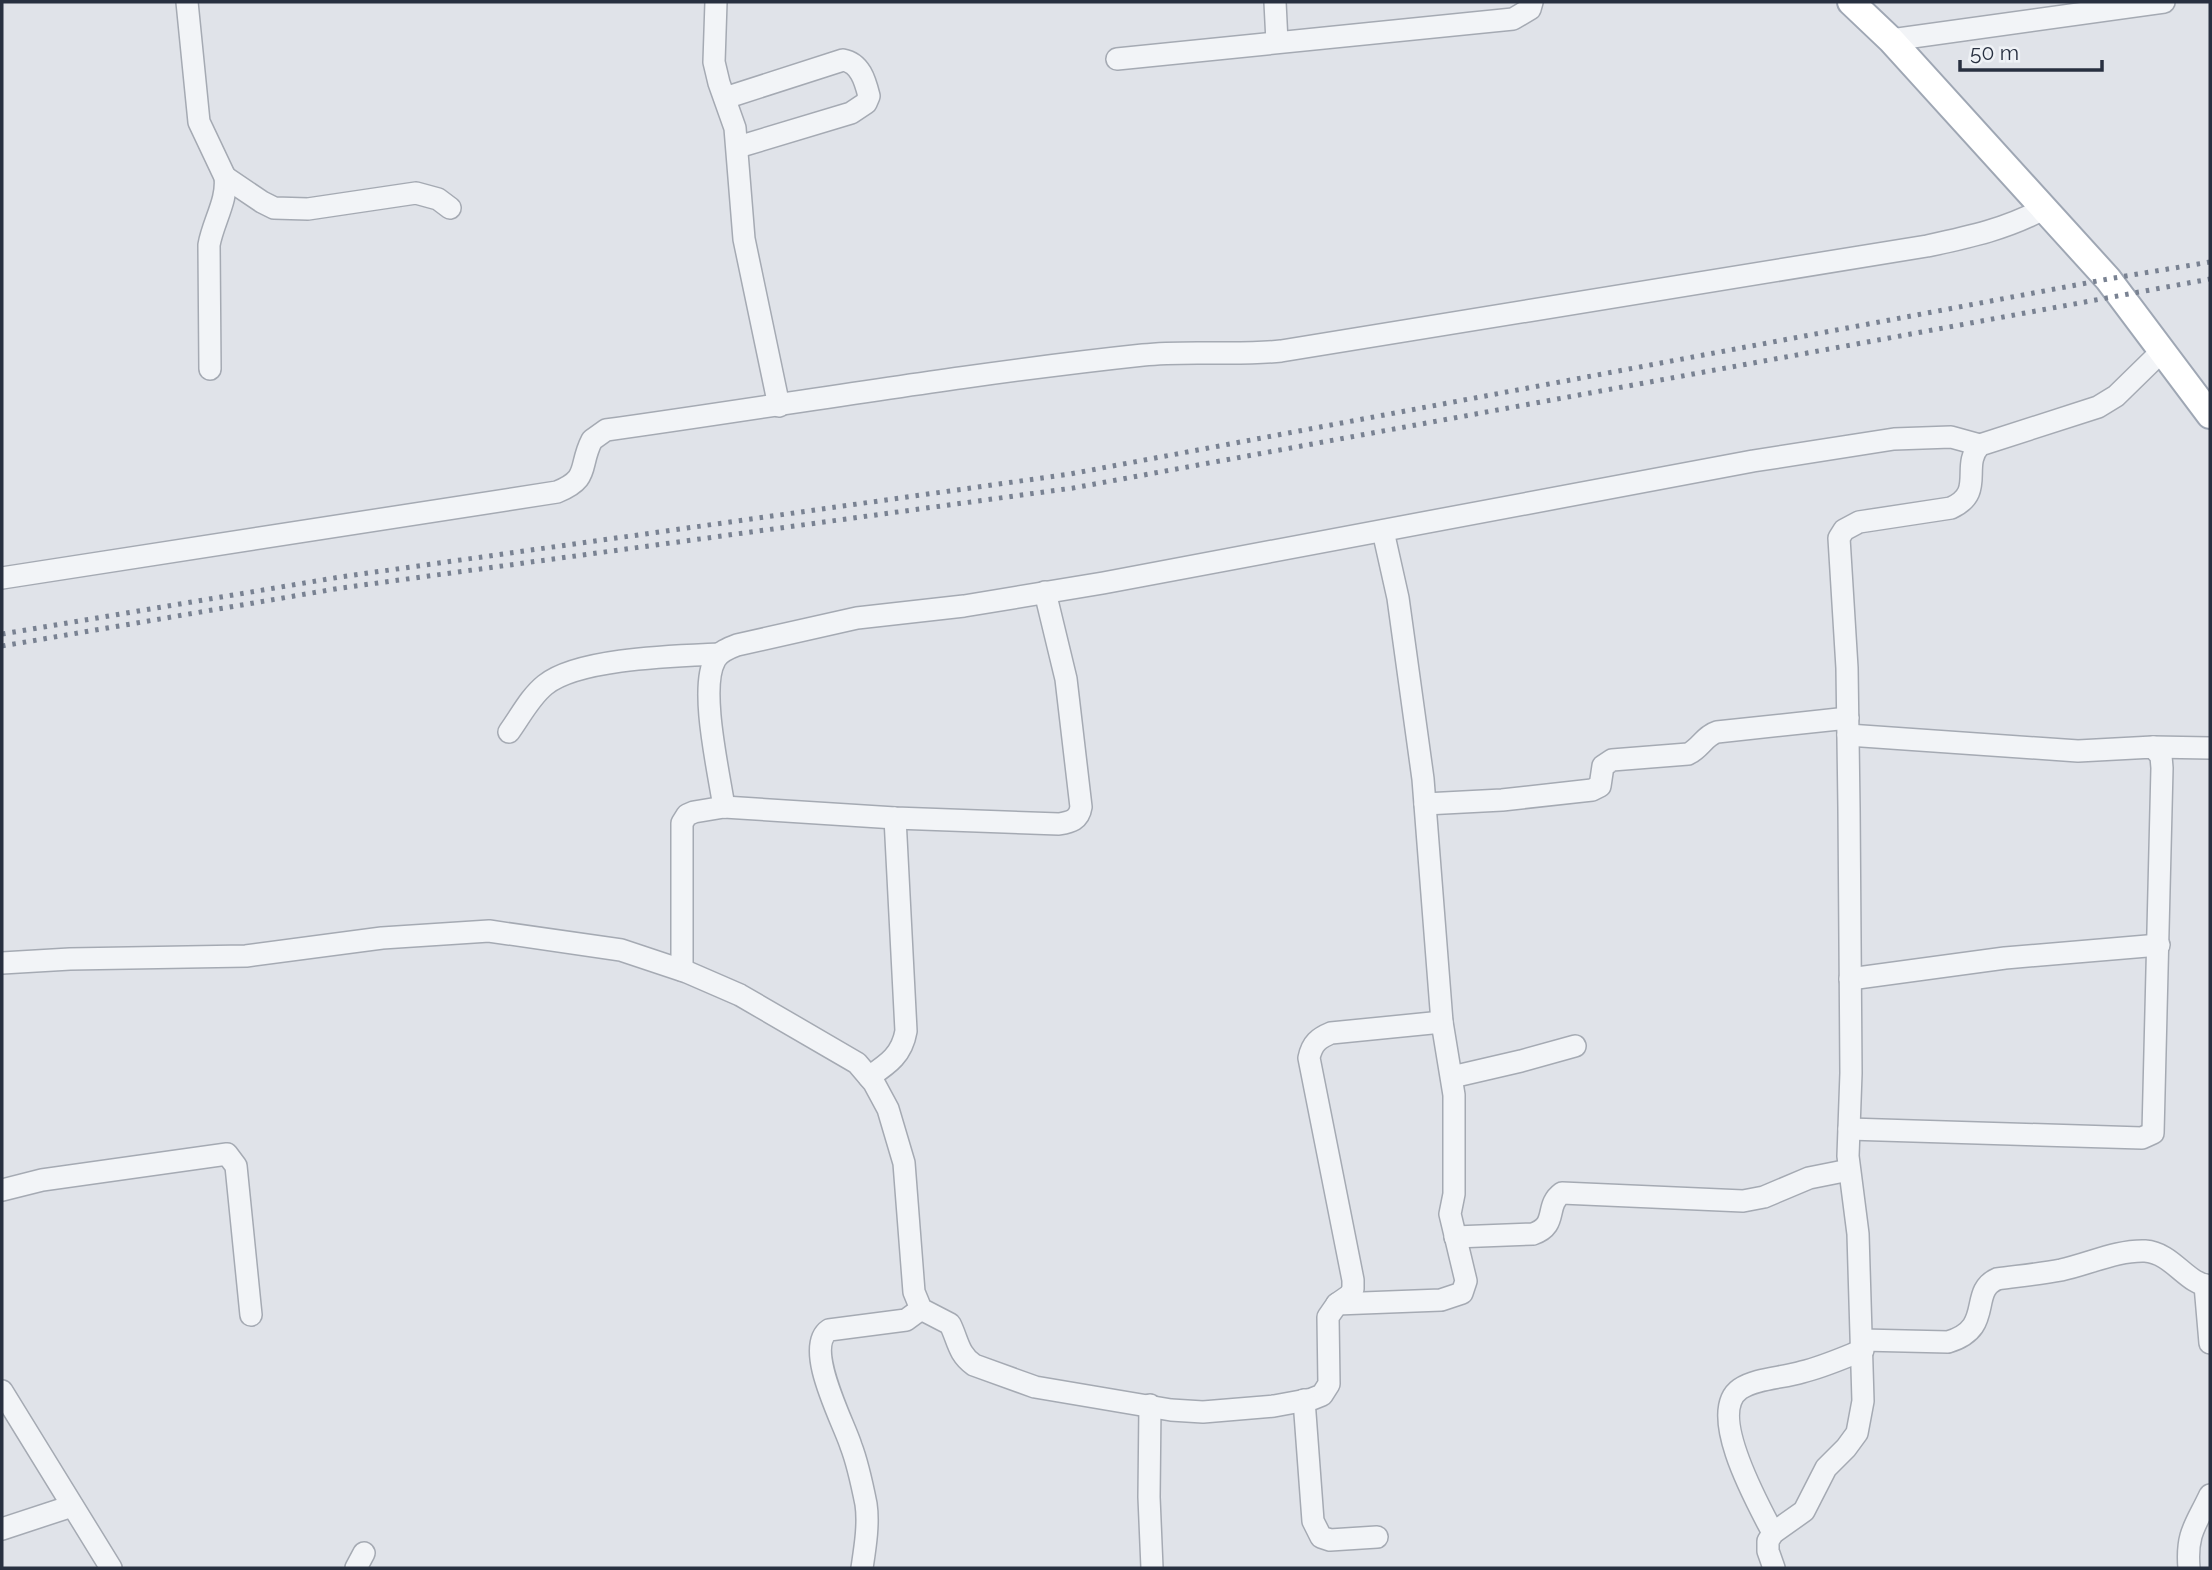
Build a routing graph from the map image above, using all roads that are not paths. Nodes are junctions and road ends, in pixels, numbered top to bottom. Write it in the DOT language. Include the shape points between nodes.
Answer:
graph roads {
  1 [pos="187,2"];
  2 [pos="716,2"];
  3 [pos="1275,2"];
  4 [pos="1532,2"];
  5 [pos="1851,2"];
  6 [pos="2164,2"];
  7 [pos="1891,40"];
  8 [pos="1277,42"];
  9 [pos="1117,59"];
  10 [pos="725,98"];
  11 [pos="738,148"];
  12 [pos="225,177"];
  13 [pos="450,208"];
  14 [pos="2045,208"];
  15 [pos="2161,352"];
  16 [pos="210,369"];
  17 [pos="779,406"];
  18 [pos="2210,415"];
  19 [pos="1980,445"];
  20 [pos="1382,531"];
  21 [pos="2,578"];
  22 [pos="1045,593"];
  23 [pos="719,654"];
  24 [pos="1848,726"];
  25 [pos="509,732"];
  26 [pos="2153,747"];
  27 [pos="2210,748"];
  28 [pos="1425,804"];
  29 [pos="724,807"];
  30 [pos="895,818"];
  31 [pos="2159,946"];
  32 [pos="2,963"];
  33 [pos="682,970"];
  34 [pos="1850,979"];
  35 [pos="1443,1022"];
  36 [pos="1575,1045"];
  37 [pos="869,1077"];
  38 [pos="1452,1077"];
  39 [pos="1849,1129"];
  40 [pos="1849,1170"];
  41 [pos="2,1190"];
  42 [pos="1455,1237"];
  43 [pos="2208,1285"];
  44 [pos="1337,1304"];
  45 [pos="921,1309"];
  46 [pos="251,1315"];
  47 [pos="2210,1343"];
  48 [pos="1862,1345"];
  49 [pos="2,1391"];
  50 [pos="1304,1400"];
  51 [pos="1150,1405"];
  52 [pos="2210,1496"];
  53 [pos="72,1506"];
  54 [pos="2,1529"];
  55 [pos="1773,1533"];
  56 [pos="1377,1536"];
  57 [pos="111,1568"];
  58 [pos="862,1568"];
  59 [pos="1152,1568"];
  60 [pos="1774,1568"];
  61 [pos="2189,1568"];
  1 -- 12 [label="street" via="199,122"];
  2 -- 10 [label="street" via="713,51"];
  3 -- 8 [label="street"];
  4 -- 8 [label="street" via="1530,9 1513,19"];
  5 -- 7 [label="main road"];
  6 -- 7 [label="street"];
  7 -- 14 [label="main road"];
  8 -- 9 [label="street"];
  10 -- 11 [label="street"];
  10 -- 11 [label="street" via="842,60 857,66 869,96 851,113"];
  11 -- 17 [label="street" via="744,239"];
  12 -- 13 [label="street" via="274,208 308,209 416,193 438,198"];
  12 -- 16 [label="street" via="224,197 209,244"];
  14 -- 15 [label="main road" via="2121,294"];
  14 -- 17 [label="street" via="1988,233 1927,246 1282,351 1135,355 1000,370"];
  15 -- 18 [label="main road"];
  15 -- 19 [label="street" via="2116,396 2098,407"];
  17 -- 21 [label="street" via="606,430 592,440 577,481 557,492"];
  19 -- 20 [label="street" via="1951,438 1894,439"];
  19 -- 24 [label="street" via="1973,452 1970,491 1961,503 1859,522 1839,538"];
  20 -- 22 [label="street"];
  20 -- 28 [label="street" via="1400,608"];
  22 -- 23 [label="street" via="857,618 737,645"];
  22 -- 30 [label="street" via="1066,679 1080,793 1076,820 1059,824"];
  23 -- 25 [label="street" via="635,660 558,676 533,698"];
  23 -- 29 [label="street" via="710,674 710,696"];
  24 -- 26 [label="street" via="2078,751"];
  24 -- 28 [label="street" via="1717,732 1688,754 1612,760 1603,766 1602,783 1592,790"];
  24 -- 34 [label="street"];
  26 -- 27 [label="street"];
  26 -- 31 [label="street" via="2161,756 2162,768"];
  28 -- 35 [label="street"];
  29 -- 30 [label="street"];
  29 -- 33 [label="street" via="694,812 682,823"];
  30 -- 37 [label="street" via="906,1031 904,1046 896,1057"];
  31 -- 34 [label="street" via="2005,958"];
  31 -- 39 [label="street" via="2154,1128 2150,1136"];
  32 -- 33 [label="street" via="246,956 382,938 489,931 621,950"];
  33 -- 37 [label="street" via="740,995 857,1063"];
  34 -- 39 [label="street"];
  35 -- 38 [label="street"];
  35 -- 44 [label="street" via="1331,1033 1311,1048 1309,1058 1353,1280 1350,1295"];
  36 -- 38 [label="street"];
  37 -- 45 [label="street" via="888,1110 904,1163 912,1283"];
  38 -- 42 [label="street" via="1450,1214"];
  39 -- 40 [label="street"];
  40 -- 42 [label="street" via="1809,1178 1743,1201 1562,1193 1542,1231"];
  40 -- 48 [label="street" via="1858,1234"];
  41 -- 46 [label="street" via="42,1180 227,1154 236,1166"];
  42 -- 44 [label="street" via="1466,1281 1456,1297"];
  43 -- 47 [label="street"];
  43 -- 48 [label="street" via="2160,1254 2125,1254 1991,1282 1985,1287 1978,1319 1960,1338"];
  44 -- 50 [label="street" via="1327,1326 1329,1384 1322,1395"];
  45 -- 51 [label="street" via="950,1324 962,1354 974,1365 1035,1387"];
  45 -- 58 [label="street" via="906,1320 828,1330 820,1340 824,1374 851,1444 866,1507"];
  48 -- 55 [label="street" via="1863,1401 1857,1433 1819,1478 1804,1511"];
  48 -- 55 [label="street" via="1802,1373 1748,1385 1734,1395 1729,1406 1733,1447"];
  49 -- 53 [label="street"];
  50 -- 51 [label="street" via="1203,1412"];
  50 -- 56 [label="street" via="1316,1530 1330,1540"];
  51 -- 59 [label="street"];
  52 -- 61 [label="street" via="2192,1527"];
  53 -- 54 [label="street"];
  53 -- 57 [label="street"];
  55 -- 60 [label="street" via="1768,1551"];
}
